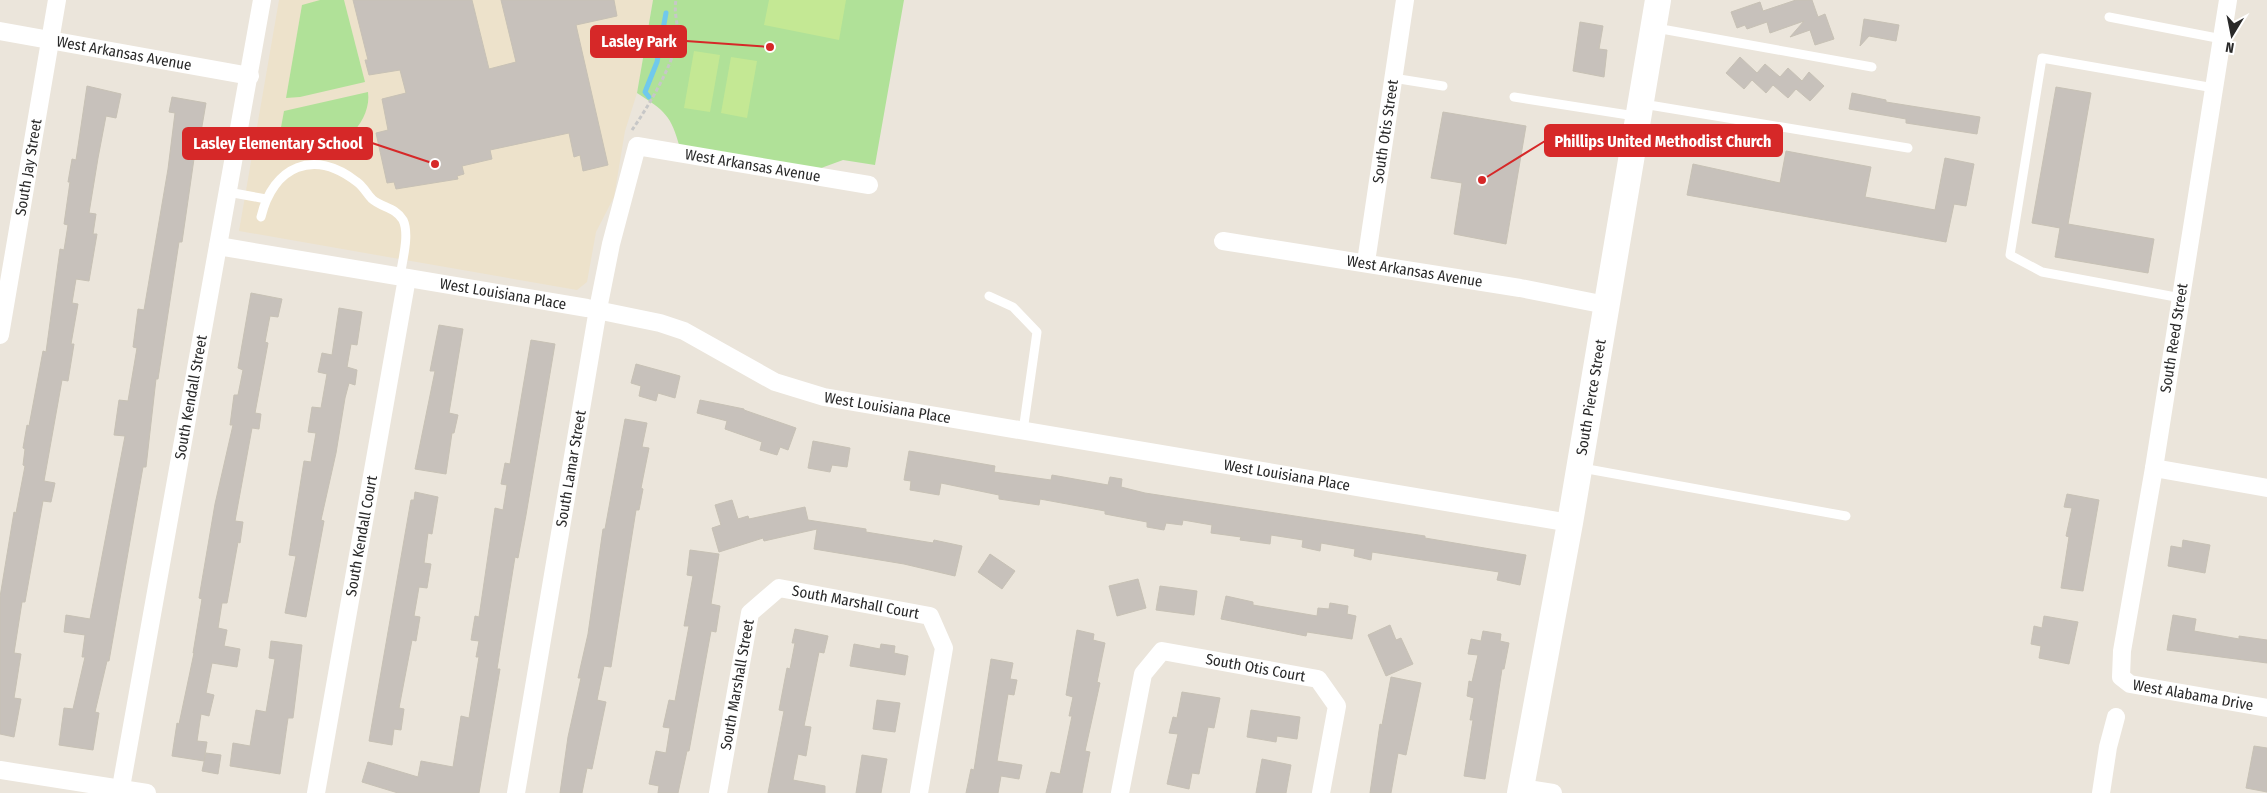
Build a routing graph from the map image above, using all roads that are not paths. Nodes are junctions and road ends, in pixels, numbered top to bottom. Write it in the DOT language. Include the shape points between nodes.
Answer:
graph roads {
  1 [pos="57,0"];
  2 [pos="262,0"];
  3 [pos="1405,0"];
  4 [pos="1658,0"];
  5 [pos="2228,0"];
  6 [pos="2109,17"];
  7 [pos="1653,28"];
  8 [pos="0,31"];
  9 [pos="50,39"];
  10 [pos="2222,39"];
  11 [pos="1872,66"];
  12 [pos="250,76"];
  13 [pos="1393,78"];
  14 [pos="1443,86"];
  15 [pos="2214,88"];
  16 [pos="1514,97"];
  17 [pos="1639,110"];
  18 [pos="637,146"];
  19 [pos="1908,148"];
  20 [pos="869,185"];
  21 [pos="228,192"];
  22 [pos="266,199"];
  23 [pos="261,217"];
  24 [pos="1223,241"];
  25 [pos="218,246"];
  26 [pos="1366,262"];
  27 [pos="403,277"];
  28 [pos="989,296"];
  29 [pos="2181,298"];
  30 [pos="1606,304"];
  31 [pos="598,310"];
  32 [pos="0,335"];
  33 [pos="1023,431"];
  34 [pos="1579,468"];
  35 [pos="2154,468"];
  36 [pos="2267,488"];
  37 [pos="1846,516"];
  38 [pos="1570,523"];
  39 [pos="779,588"];
  40 [pos="2122,677"];
  41 [pos="2267,708"];
  42 [pos="2116,717"];
  43 [pos="0,770"];
  44 [pos="1521,790"];
  45 [pos="120,791"];
  46 [pos="148,793"];
  47 [pos="316,793"];
  48 [pos="516,793"];
  49 [pos="718,793"];
  50 [pos="919,793"];
  51 [pos="1120,793"];
  52 [pos="1321,793"];
  53 [pos="1552,793"];
  54 [pos="2100,793"];
  1 -- 9 [label="street, South Jay Street"];
  2 -- 12 [label="street, South Kendall Street"];
  3 -- 13 [label="street, South Otis Street"];
  4 -- 7 [label="street, South Pierce Street"];
  5 -- 10 [label="street, South Reed Street"];
  6 -- 10 [label="lane"];
  7 -- 11 [label="lane"];
  7 -- 17 [label="street, South Pierce Street"];
  8 -- 9 [label="street, West Arkansas Avenue"];
  9 -- 12 [label="street, West Arkansas Avenue"];
  9 -- 32 [label="street, South Jay Street"];
  10 -- 15 [label="street, South Reed Street"];
  12 -- 21 [label="street, South Kendall Street"];
  13 -- 14 [label="lane"];
  13 -- 26 [label="street, South Otis Street"];
  15 -- 29 [label="street, South Reed Street"];
  15 -- 29 [label="lane" via="2042,58 2013,235 2010,255 2042,272"];
  16 -- 17 [label="lane"];
  17 -- 19 [label="lane"];
  17 -- 30 [label="street, South Pierce Street"];
  18 -- 20 [label="street, West Arkansas Avenue"];
  18 -- 31 [label="street, South Lamar Street" via="611,244"];
  21 -- 22 [label="lane"];
  21 -- 25 [label="street, South Kendall Street"];
  22 -- 23 [label="lane"];
  22 -- 27 [label="lane" via="277,180 291,170 308,165 326,165 358,182 374,200 394,209 403,221"];
  24 -- 26 [label="street, West Arkansas Avenue"];
  25 -- 27 [label="street, West Louisiana Place"];
  25 -- 45 [label="street, South Kendall Street"];
  26 -- 30 [label="street, West Arkansas Avenue"];
  27 -- 31 [label="street, West Louisiana Place"];
  27 -- 47 [label="street, South Kendall Court"];
  28 -- 33 [label="lane" via="1013,307 1037,332"];
  29 -- 35 [label="street, South Reed Street"];
  30 -- 34 [label="street, South Pierce Street"];
  31 -- 33 [label="street, West Louisiana Place" via="684,332 775,382 824,397"];
  31 -- 48 [label="street, South Lamar Street"];
  33 -- 38 [label="street, West Louisiana Place"];
  34 -- 37 [label="lane"];
  34 -- 38 [label="street, South Pierce Street"];
  35 -- 36 [label="street"];
  35 -- 40 [label="street, South Reed Street" via="2122,650"];
  38 -- 44 [label="street, South Pierce Street"];
  39 -- 49 [label="street, South Marshall Street" via="750,614"];
  39 -- 50 [label="street, South Marshall Court" via="930,616 944,648"];
  40 -- 41 [label="street, West Alabama Drive" via="2130,684"];
  42 -- 54 [label="street"];
  43 -- 45 [label="street"];
  44 -- 53 [label="street"];
  45 -- 46 [label="street"];
  51 -- 52 [label="street, South Otis Court" via="1143,674 1162,651 1318,679 1337,706"];
}
